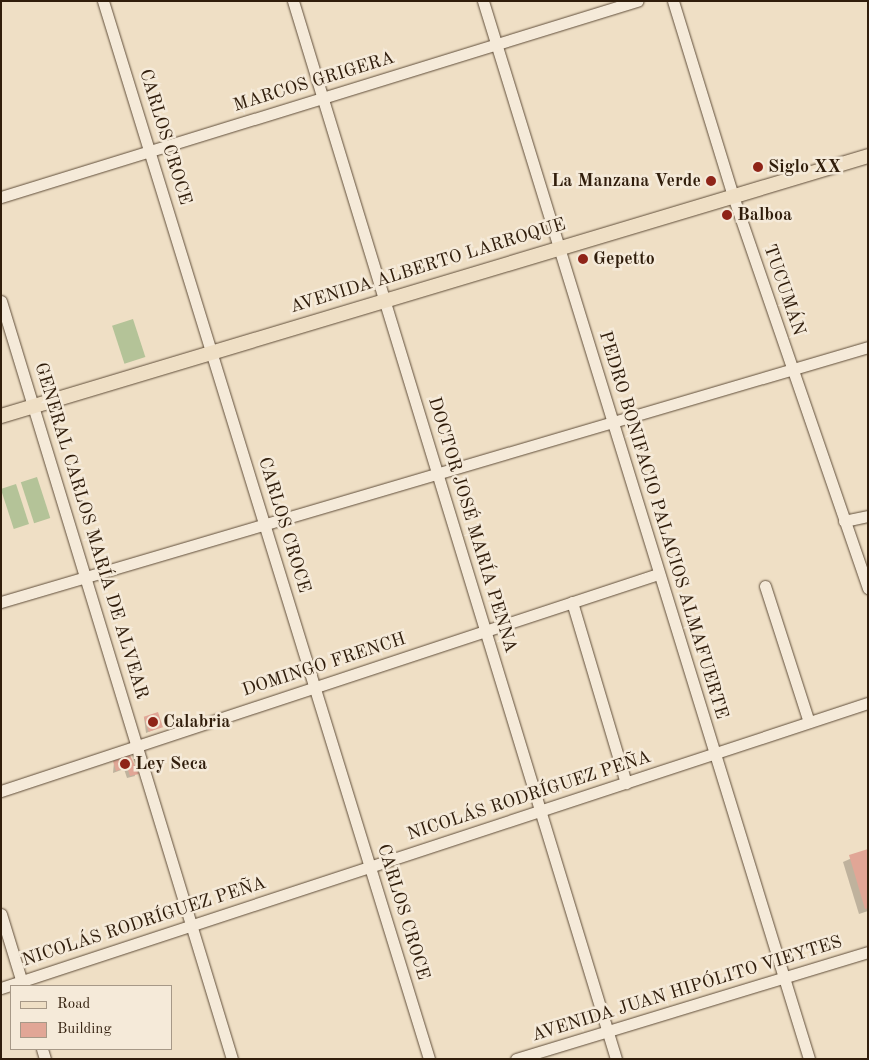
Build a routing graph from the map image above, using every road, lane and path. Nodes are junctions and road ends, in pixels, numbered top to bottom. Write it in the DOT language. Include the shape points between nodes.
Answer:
graph roads {
  1 [pos="103,1"];
  2 [pos="293,1"];
  3 [pos="483,1"];
  4 [pos="637,1"];
  5 [pos="673,1"];
  6 [pos="496,45"];
  7 [pos="323,98"];
  8 [pos="151,151"];
  9 [pos="868,156"];
  10 [pos="733,196"];
  11 [pos="1,197"];
  12 [pos="559,245"];
  13 [pos="386,298"];
  14 [pos="1,301"];
  15 [pos="868,347"];
  16 [pos="212,351"];
  17 [pos="792,368"];
  18 [pos="33,406"];
  19 [pos="1,416"];
  20 [pos="613,422"];
  21 [pos="439,474"];
  22 [pos="868,516"];
  23 [pos="844,521"];
  24 [pos="265,522"];
  25 [pos="658,574"];
  26 [pos="86,575"];
  27 [pos="765,586"];
  28 [pos="868,588"];
  29 [pos="1,602"];
  30 [pos="572,602"];
  31 [pos="485,630"];
  32 [pos="315,686"];
  33 [pos="868,703"];
  34 [pos="809,722"];
  35 [pos="139,745"];
  36 [pos="715,753"];
  37 [pos="626,783"];
  38 [pos="1,791"];
  39 [pos="541,810"];
  40 [pos="371,867"];
  41 [pos="1,914"];
  42 [pos="194,924"];
  43 [pos="868,952"];
  44 [pos="784,977"];
  45 [pos="22,984"];
  46 [pos="608,1031"];
  47 [pos="232,1059"];
  48 [pos="429,1059"];
  49 [pos="516,1059"];
  50 [pos="616,1059"];
  51 [pos="809,1059"];
  1 -- 8 [label="street, CARLOS CROCE"];
  2 -- 7 [label="street, DOCTOR JOSÉ MARÍA PENNA"];
  3 -- 6 [label="street, PEDRO BONIFACIO PALACIOS ALMAFUERTE"];
  4 -- 6 [label="street, MARCOS GRIGERA"];
  5 -- 10 [label="street, TUCUMÁN"];
  6 -- 7 [label="street, MARCOS GRIGERA"];
  6 -- 12 [label="street, PEDRO BONIFACIO PALACIOS ALMAFUERTE"];
  7 -- 8 [label="street, MARCOS GRIGERA"];
  7 -- 13 [label="street, DOCTOR JOSÉ MARÍA PENNA"];
  8 -- 11 [label="street, MARCOS GRIGERA"];
  8 -- 16 [label="street, CARLOS CROCE"];
  9 -- 10 [label="main road, AVENIDA ALBERTO LARROQUE"];
  10 -- 12 [label="main road, AVENIDA ALBERTO LARROQUE"];
  10 -- 17 [label="street, TUCUMÁN"];
  12 -- 13 [label="main road, AVENIDA ALBERTO LARROQUE"];
  12 -- 20 [label="street, PEDRO BONIFACIO PALACIOS ALMAFUERTE"];
  13 -- 16 [label="main road, AVENIDA ALBERTO LARROQUE"];
  13 -- 21 [label="street, DOCTOR JOSÉ MARÍA PENNA"];
  14 -- 18 [label="street, GENERAL CARLOS MARÍA DE ALVEAR"];
  15 -- 17 [label="street"];
  16 -- 18 [label="main road, AVENIDA ALBERTO LARROQUE"];
  16 -- 24 [label="street, CARLOS CROCE"];
  17 -- 20 [label="street"];
  17 -- 23 [label="street, TUCUMÁN"];
  18 -- 19 [label="main road, AVENIDA ALBERTO LARROQUE"];
  18 -- 26 [label="street, GENERAL CARLOS MARÍA DE ALVEAR"];
  20 -- 21 [label="street"];
  20 -- 25 [label="street, PEDRO BONIFACIO PALACIOS ALMAFUERTE"];
  21 -- 24 [label="street"];
  21 -- 31 [label="street, DOCTOR JOSÉ MARÍA PENNA"];
  22 -- 23 [label="street"];
  23 -- 28 [label="street, TUCUMÁN"];
  24 -- 26 [label="street"];
  24 -- 32 [label="street, CARLOS CROCE"];
  25 -- 30 [label="street, DOMINGO FRENCH"];
  25 -- 36 [label="street, PEDRO BONIFACIO PALACIOS ALMAFUERTE"];
  26 -- 29 [label="street"];
  26 -- 35 [label="street, GENERAL CARLOS MARÍA DE ALVEAR"];
  27 -- 34 [label="street"];
  30 -- 31 [label="street, DOMINGO FRENCH"];
  30 -- 37 [label="street"];
  31 -- 32 [label="street, DOMINGO FRENCH"];
  31 -- 39 [label="street, DOCTOR JOSÉ MARÍA PENNA"];
  32 -- 35 [label="street, DOMINGO FRENCH"];
  32 -- 40 [label="street, CARLOS CROCE"];
  33 -- 34 [label="street, NICOLÁS RODRÍGUEZ PEÑA"];
  34 -- 36 [label="street, NICOLÁS RODRÍGUEZ PEÑA"];
  35 -- 38 [label="street, DOMINGO FRENCH"];
  35 -- 42 [label="street, GENERAL CARLOS MARÍA DE ALVEAR"];
  36 -- 37 [label="street, NICOLÁS RODRÍGUEZ PEÑA"];
  36 -- 44 [label="street, PEDRO BONIFACIO PALACIOS ALMAFUERTE"];
  37 -- 39 [label="street, NICOLÁS RODRÍGUEZ PEÑA"];
  39 -- 40 [label="street, NICOLÁS RODRÍGUEZ PEÑA"];
  39 -- 46 [label="street, DOCTOR JOSÉ MARÍA PENNA"];
  40 -- 42 [label="street, NICOLÁS RODRÍGUEZ PEÑA"];
  40 -- 48 [label="street, CARLOS CROCE"];
  41 -- 45 [label="street"];
  42 -- 45 [label="street, NICOLÁS RODRÍGUEZ PEÑA"];
  42 -- 47 [label="street, GENERAL CARLOS MARÍA DE ALVEAR"];
  43 -- 44 [label="street, AVENIDA JUAN HIPÓLITO VIEYTES"];
  44 -- 46 [label="street, AVENIDA JUAN HIPÓLITO VIEYTES"];
  44 -- 51 [label="street, PEDRO BONIFACIO PALACIOS ALMAFUERTE"];
  46 -- 49 [label="street, AVENIDA JUAN HIPÓLITO VIEYTES"];
  46 -- 50 [label="street, DOCTOR JOSÉ MARÍA PENNA"];
}
